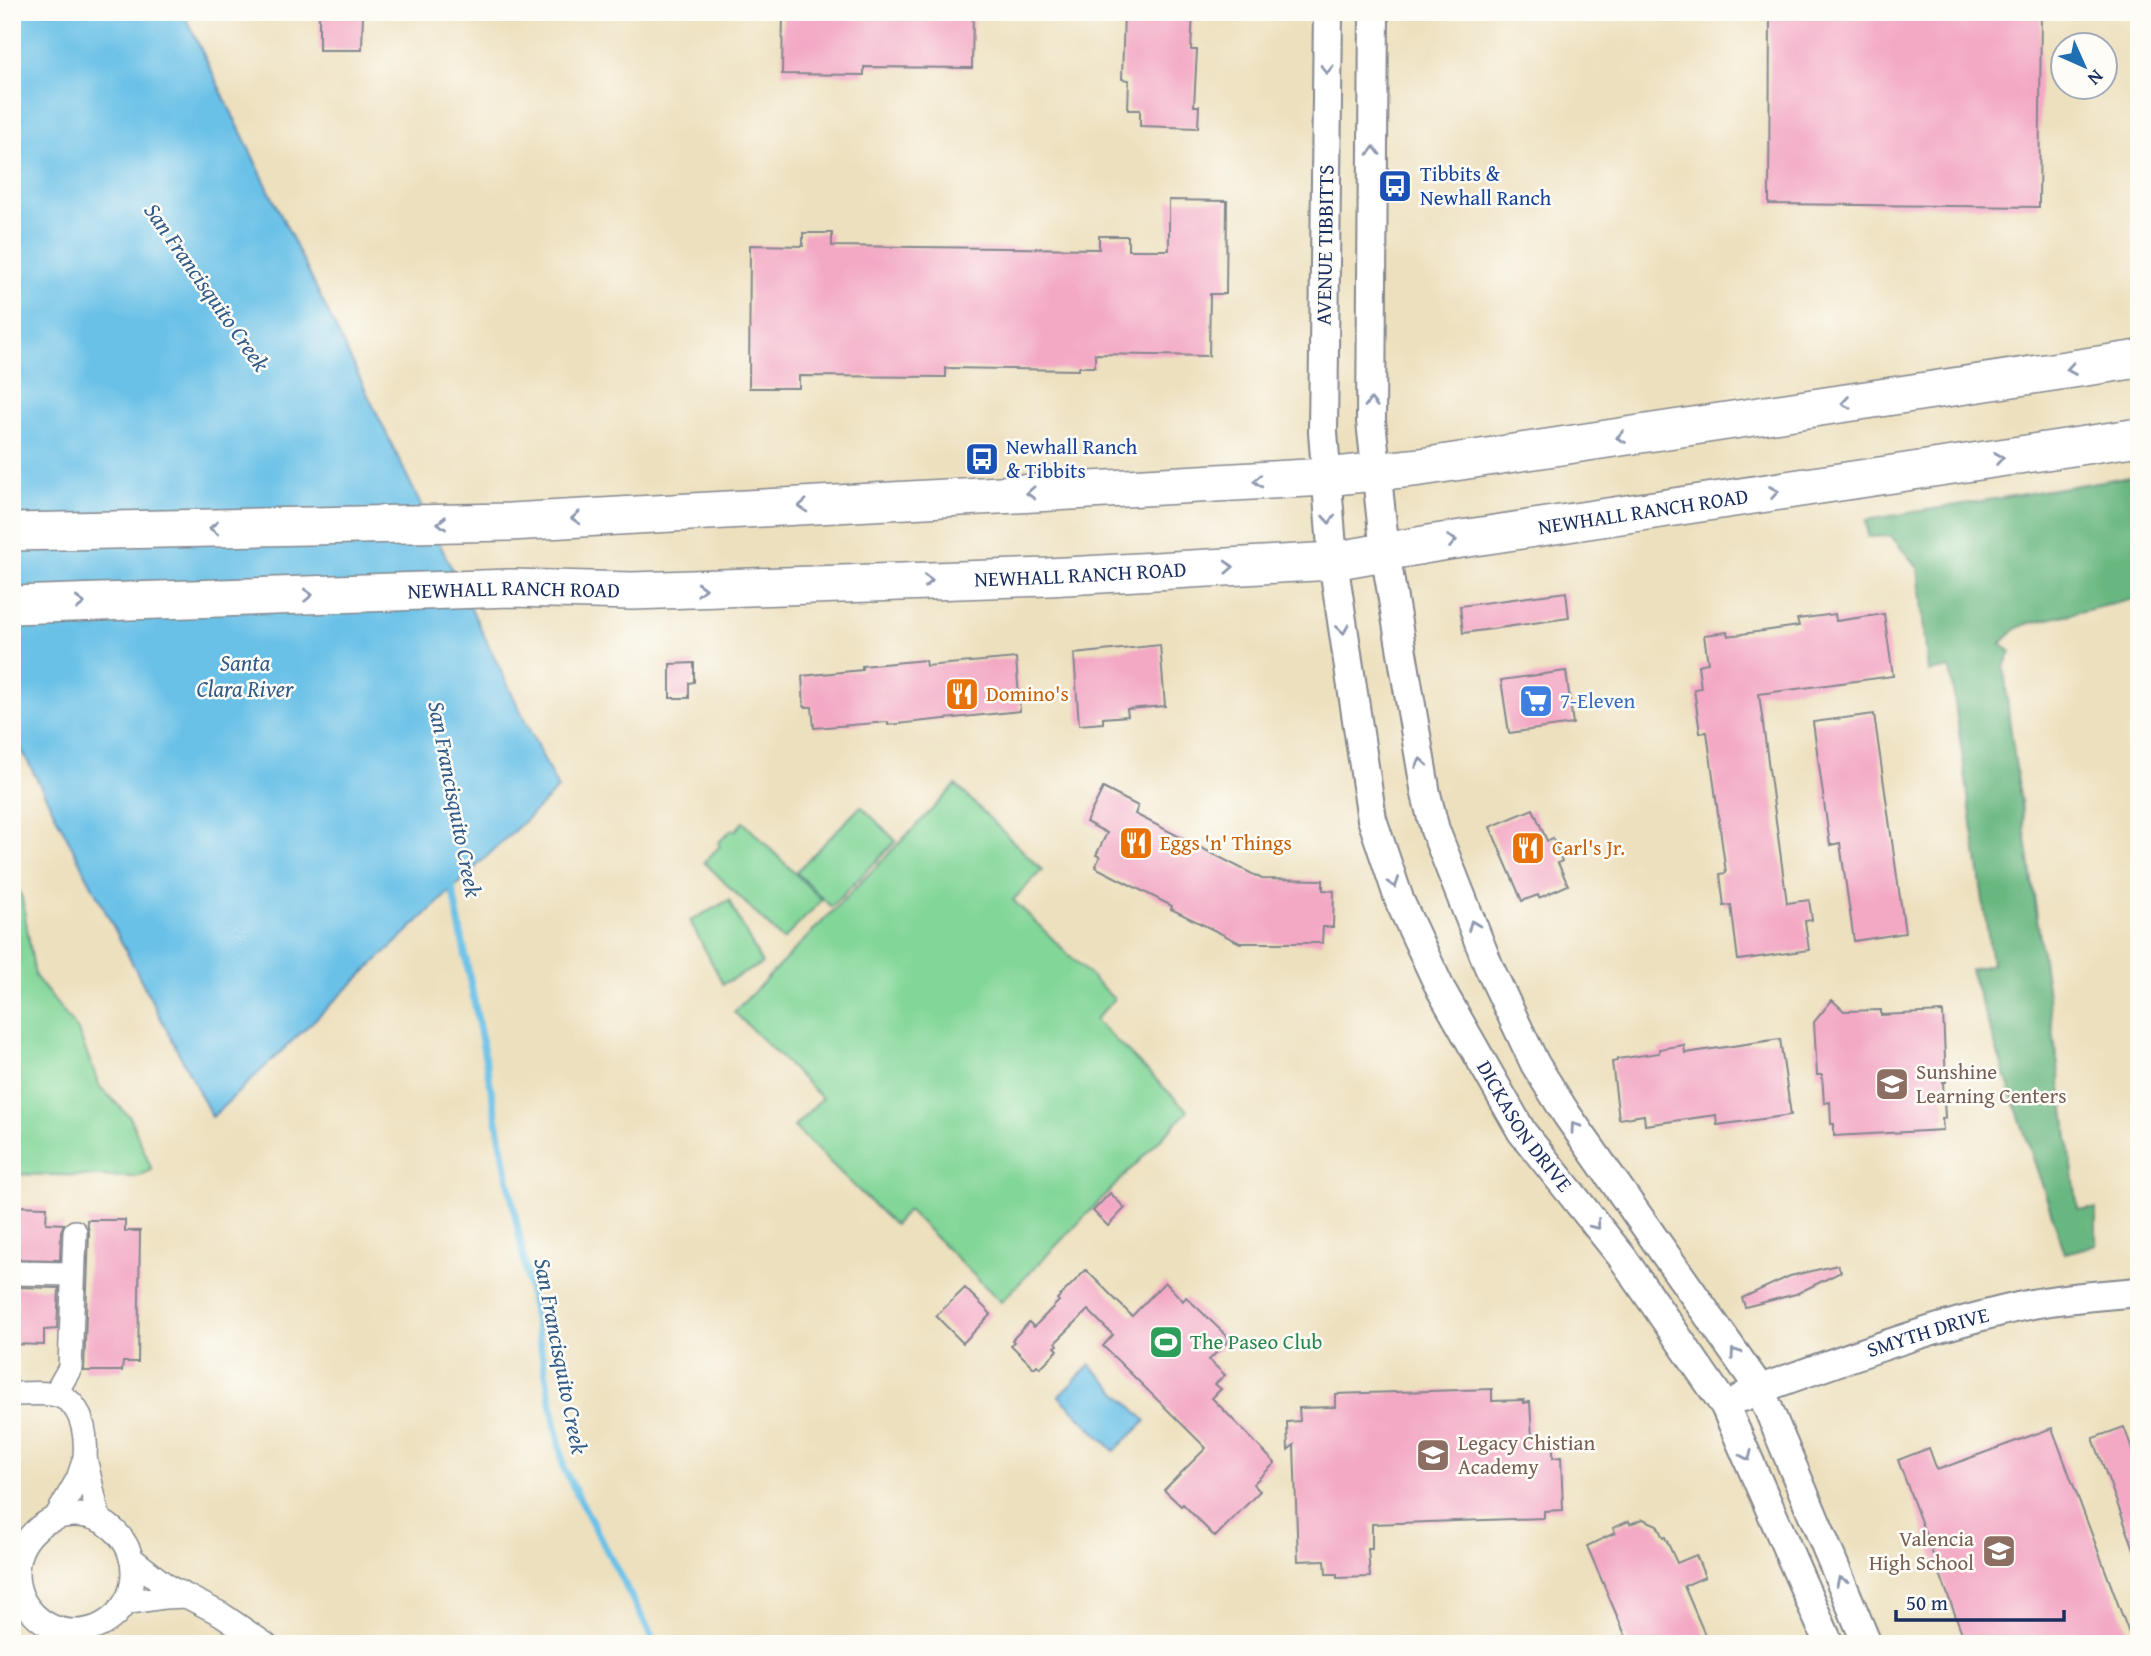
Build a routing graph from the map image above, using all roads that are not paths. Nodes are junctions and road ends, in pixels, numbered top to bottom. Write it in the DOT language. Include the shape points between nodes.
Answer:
graph roads {
  1 [pos="1328,12"];
  2 [pos="1374,12"];
  3 [pos="2139,359"];
  4 [pos="2139,437"];
  5 [pos="1376,471"];
  6 [pos="1326,477"];
  7 [pos="12,533"];
  8 [pos="1385,552"];
  9 [pos="1333,561"];
  10 [pos="12,605"];
  11 [pos="75,1232"];
  12 [pos="12,1273"];
  13 [pos="73,1274"];
  14 [pos="2139,1292"];
  15 [pos="1760,1389"];
  16 [pos="12,1394"];
  17 [pos="55,1394"];
  18 [pos="1725,1406"];
  19 [pos="85,1458"];
  20 [pos="55,1519"];
  21 [pos="99,1520"];
  22 [pos="16,1556"];
  23 [pos="131,1558"];
  24 [pos="17,1593"];
  25 [pos="186,1597"];
  26 [pos="125,1603"];
  27 [pos="265,1644"];
  28 [pos="1829,1644"];
  29 [pos="1867,1644"];
  1 -- 6 [label="street, AVENUE TIBBITTS, one-way" via="1322,432"];
  5 -- 2 [label="street, one-way" via="1371,421"];
  3 -- 5 [label="main road, one-way"];
  8 -- 4 [label="main road, NEWHALL RANCH ROAD, one-way"];
  5 -- 6 [label="main road"];
  5 -- 8 [label="street, DICKASON DRIVE"];
  6 -- 7 [label="main road, one-way" via="510,522"];
  6 -- 9 [label="street, AVENUE TIBBITTS, one-way"];
  8 -- 9 [label="main road, NEWHALL RANCH ROAD"];
  15 -- 8 [label="street, DICKASON DRIVE, one-way" via="1567,1115 1535,1063 1489,967 1435,830"];
  10 -- 9 [label="main road, NEWHALL RANCH ROAD, one-way" via="511,588 660,590 1048,577"];
  9 -- 18 [label="street, DICKASON DRIVE, one-way" via="1372,819 1400,902 1446,999 1522,1132 1622,1257"];
  11 -- 13 [label="street"];
  12 -- 13 [label="street"];
  13 -- 17 [label="street" via="70,1368"];
  14 -- 15 [label="street, SMYTH DRIVE" via="2034,1304 1952,1323"];
  15 -- 18 [label="street, SMYTH DRIVE"];
  29 -- 15 [label="street, DICKASON DRIVE, one-way"];
  16 -- 17 [label="street"];
  17 -- 19 [label="street" via="72,1404 81,1417 87,1439"];
  18 -- 28 [label="street, DICKASON DRIVE, one-way"];
  19 -- 20 [label="street"];
  19 -- 21 [label="street"];
  20 -- 21 [label="street"];
  20 -- 22 [label="street" via="40,1527"];
  21 -- 23 [label="street" via="125,1542"];
  22 -- 24 [label="street"];
  23 -- 25 [label="street"];
  23 -- 26 [label="street" via="131,1589"];
  24 -- 26 [label="street" via="44,1622 61,1630 97,1627"];
  25 -- 26 [label="street"];
  25 -- 27 [label="street"];
}
